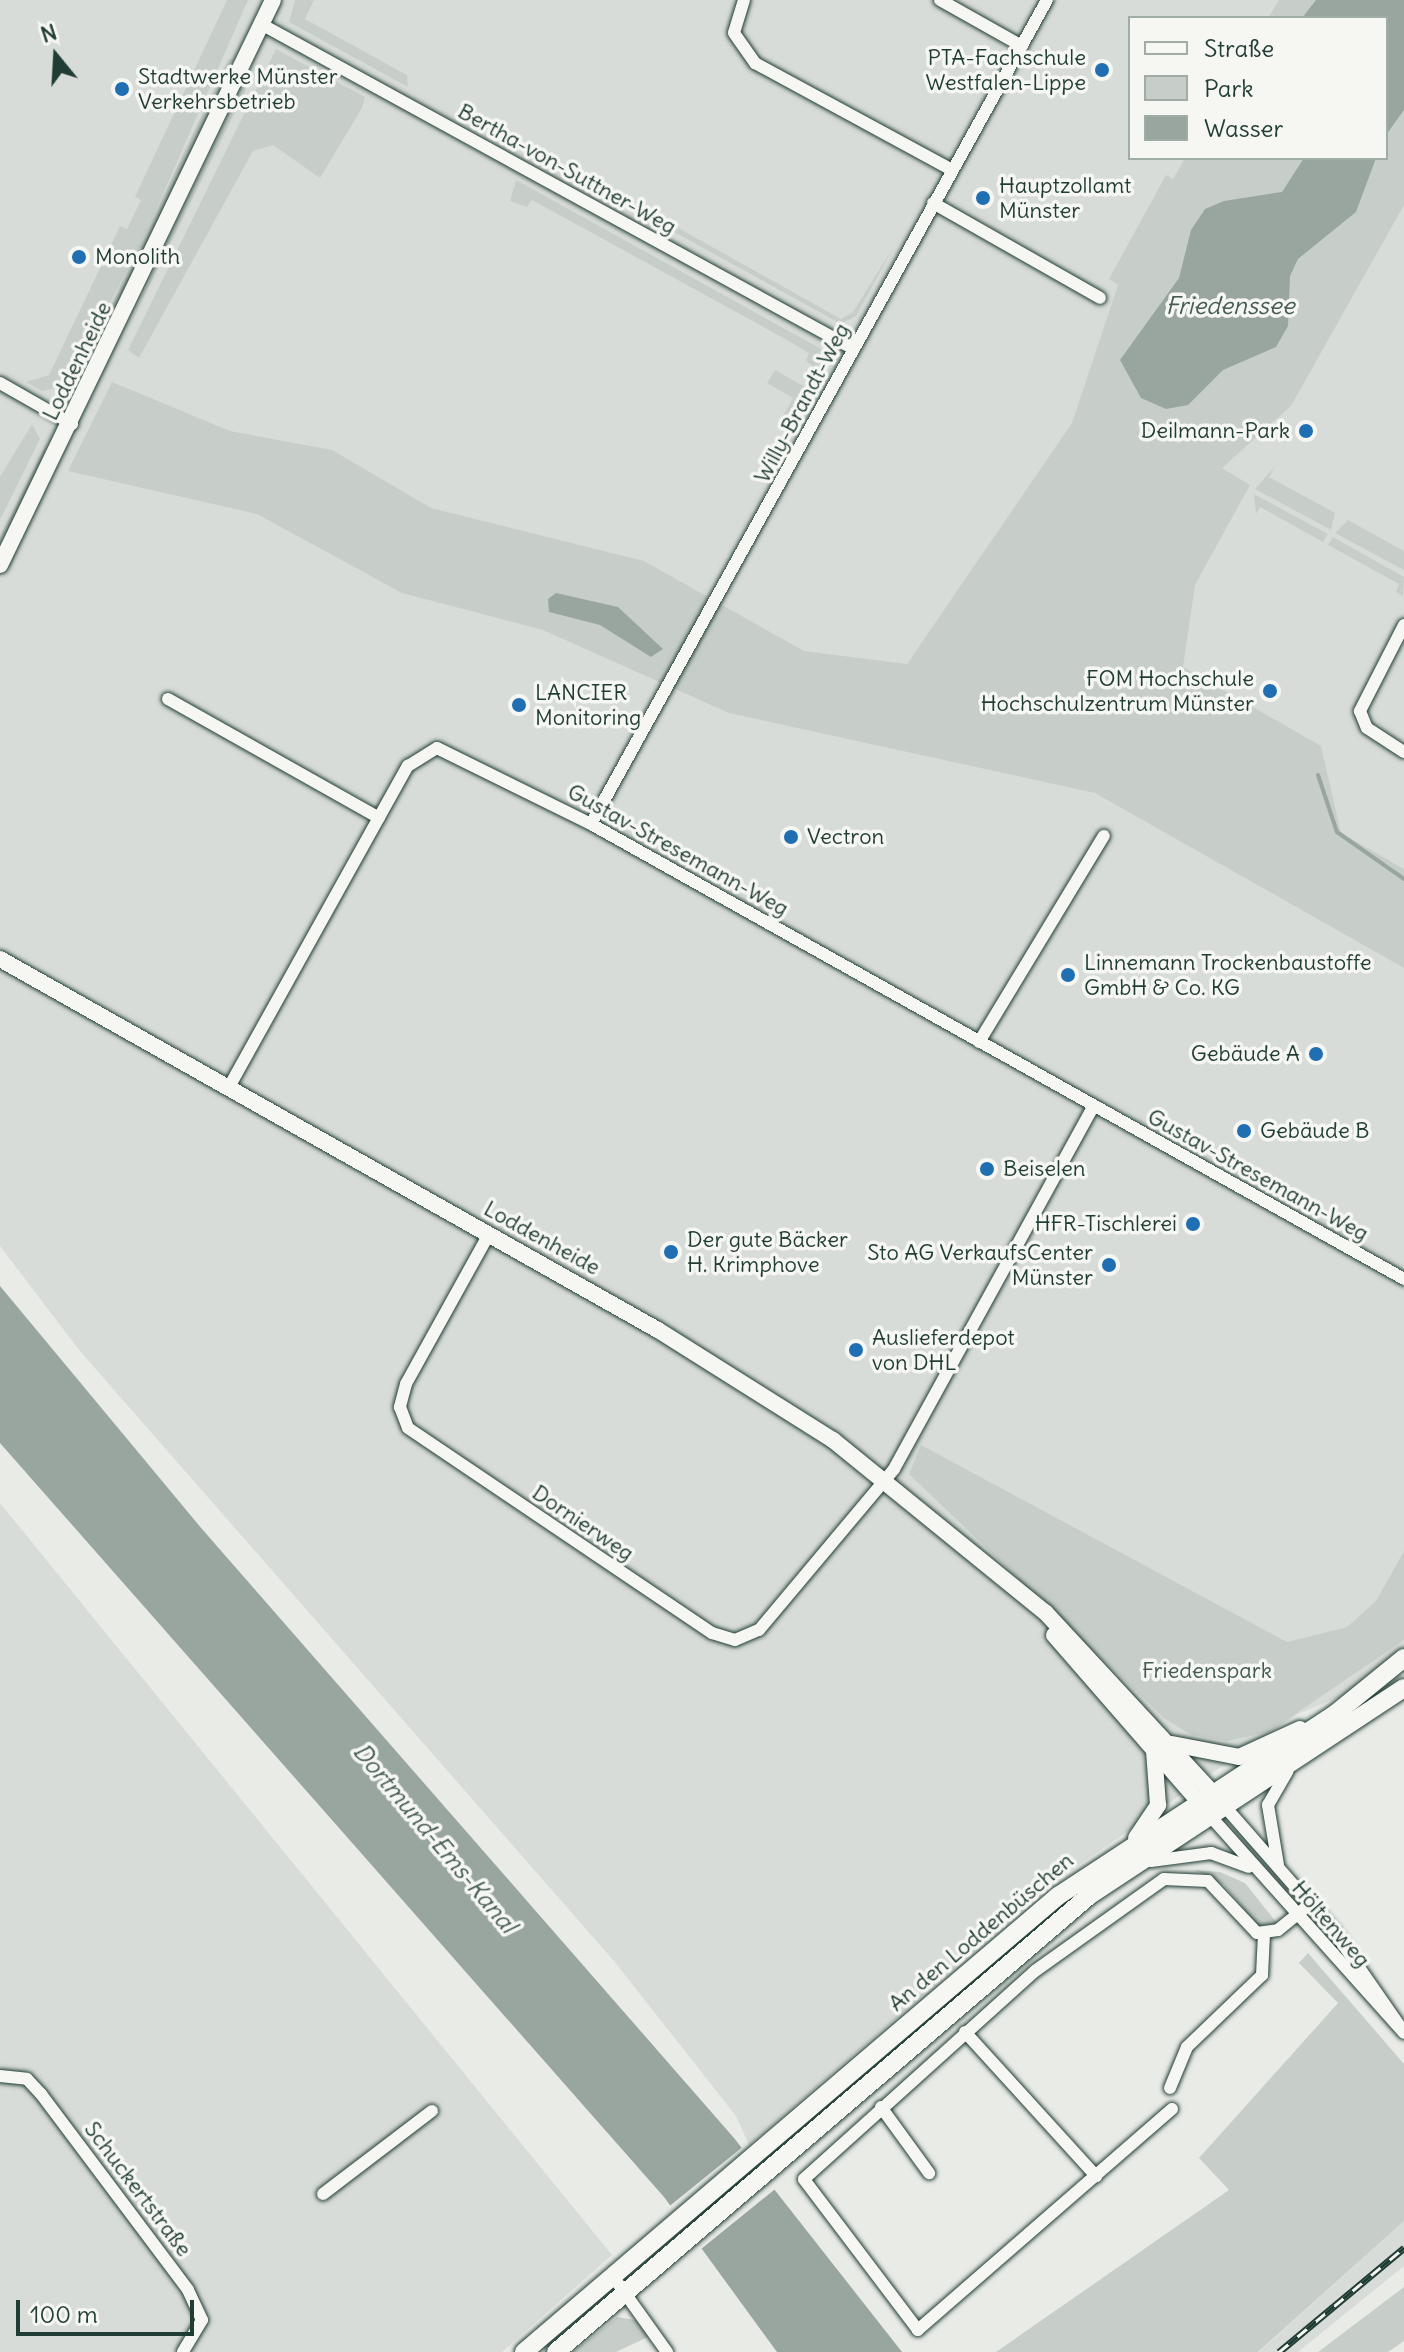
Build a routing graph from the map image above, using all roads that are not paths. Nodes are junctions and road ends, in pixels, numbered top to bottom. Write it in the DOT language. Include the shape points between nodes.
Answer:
graph roads {
  1 [pos="273,0"];
  2 [pos="744,0"];
  3 [pos="940,0"];
  4 [pos="1047,0"];
  5 [pos="261,24"];
  6 [pos="1022,46"];
  7 [pos="952,170"];
  8 [pos="933,203"];
  9 [pos="1100,298"];
  10 [pos="854,349"];
  11 [pos="0,383"];
  12 [pos="72,424"];
  13 [pos="0,565"];
  14 [pos="1404,625"];
  15 [pos="168,699"];
  16 [pos="1404,752"];
  17 [pos="379,818"];
  18 [pos="591,824"];
  19 [pos="1104,836"];
  20 [pos="0,959"];
  21 [pos="979,1042"];
  22 [pos="229,1087"];
  23 [pos="1093,1107"];
  24 [pos="489,1234"];
  25 [pos="1404,1279"];
  26 [pos="885,1479"];
  27 [pos="1404,1658"];
  28 [pos="1404,1688"];
  29 [pos="1335,1714"];
  30 [pos="1161,1745"];
  31 [pos="1290,1769"];
  32 [pos="1206,1797"];
  33 [pos="1219,1814"];
  34 [pos="1129,1845"];
  35 [pos="1280,1869"];
  36 [pos="1126,1870"];
  37 [pos="1261,1875"];
  38 [pos="1310,1904"];
  39 [pos="1296,1916"];
  40 [pos="1264,1934"];
  41 [pos="965,2032"];
  42 [pos="1404,2032"];
  43 [pos="0,2076"];
  44 [pos="1170,2088"];
  45 [pos="881,2107"];
  46 [pos="1172,2109"];
  47 [pos="432,2111"];
  48 [pos="929,2173"];
  49 [pos="1096,2176"];
  50 [pos="323,2194"];
  51 [pos="612,2275"];
  52 [pos="627,2293"];
  53 [pos="183,2352"];
  54 [pos="524,2352"];
  55 [pos="556,2352"];
  56 [pos="667,2352"];
  1 -- 5 [label="street, Loddenheide"];
  2 -- 7 [label="street" via="734,33 755,63"];
  3 -- 6 [label="street"];
  4 -- 6 [label="street, Willy-Brandt-Weg"];
  5 -- 10 [label="street, Bertha-von-Suttner-Weg"];
  5 -- 12 [label="street, Loddenheide"];
  6 -- 7 [label="street, Willy-Brandt-Weg"];
  7 -- 8 [label="street, Willy-Brandt-Weg"];
  8 -- 9 [label="street"];
  8 -- 10 [label="street, Willy-Brandt-Weg"];
  10 -- 18 [label="street, Willy-Brandt-Weg"];
  11 -- 12 [label="street"];
  12 -- 13 [label="street, Loddenheide"];
  14 -- 16 [label="street" via="1360,711 1367,728"];
  15 -- 17 [label="street"];
  17 -- 18 [label="street, Gustav-Stresemann-Weg" via="417,754 437,748"];
  17 -- 22 [label="street, Gustav-Stresemann-Weg"];
  18 -- 21 [label="street, Gustav-Stresemann-Weg"];
  19 -- 21 [label="street"];
  20 -- 22 [label="street, Loddenheide"];
  21 -- 23 [label="street, Gustav-Stresemann-Weg"];
  22 -- 24 [label="street, Loddenheide"];
  23 -- 25 [label="street, Gustav-Stresemann-Weg"];
  23 -- 26 [label="street"];
  24 -- 26 [label="street, Loddenheide" via="780,1404"];
  24 -- 26 [label="street, Dornierweg" via="406,1384 400,1407 408,1428 712,1633 735,1640 759,1630"];
  26 -- 30 [label="street, Loddenheide" via="1031,1604"];
  27 -- 29 [label="main road, An den Loddenbüschen"];
  28 -- 31 [label="main road, An den Loddenbüschen"];
  29 -- 30 [label="street" via="1239,1757"];
  29 -- 32 [label="main road, An den Loddenbüschen"];
  30 -- 32 [label="street, Loddenheide"];
  30 -- 34 [label="street" via="1156,1813"];
  31 -- 33 [label="main road, An den Loddenbüschen"];
  31 -- 35 [label="street, Höltenweg" via="1268,1805"];
  32 -- 33 [label="street, Loddenheide"];
  32 -- 34 [label="main road, An den Loddenbüschen"];
  33 -- 35 [label="street, Höltenweg"];
  33 -- 36 [label="main road, An den Loddenbüschen"];
  33 -- 37 [label="street, Höltenweg"];
  34 -- 51 [label="main road, An den Loddenbüschen" via="983,1957"];
  35 -- 38 [label="street, Höltenweg"];
  36 -- 37 [label="street, Höltenweg" via="1192,1852 1234,1858"];
  36 -- 52 [label="main road, An den Loddenbüschen"];
  37 -- 39 [label="street, Höltenweg"];
  38 -- 39 [label="street"];
  38 -- 42 [label="street, Höltenweg"];
  39 -- 40 [label="street"];
  39 -- 42 [label="street, Höltenweg"];
  40 -- 41 [label="street" via="1247,1927 1208,1881 1171,1877 1048,1960"];
  40 -- 44 [label="street" via="1262,1975 1187,2047"];
  41 -- 45 [label="street"];
  41 -- 49 [label="street"];
  43 -- 53 [label="street, Schuckertstraße" via="27,2079 41,2094 188,2290 202,2320"];
  45 -- 48 [label="street"];
  45 -- 49 [label="street" via="804,2179 918,2330"];
  46 -- 49 [label="street"];
  47 -- 50 [label="street"];
  51 -- 52 [label="street"];
  51 -- 54 [label="main road, An den Loddenbüschen"];
  52 -- 55 [label="main road, An den Loddenbüschen"];
  52 -- 56 [label="street"];
}
